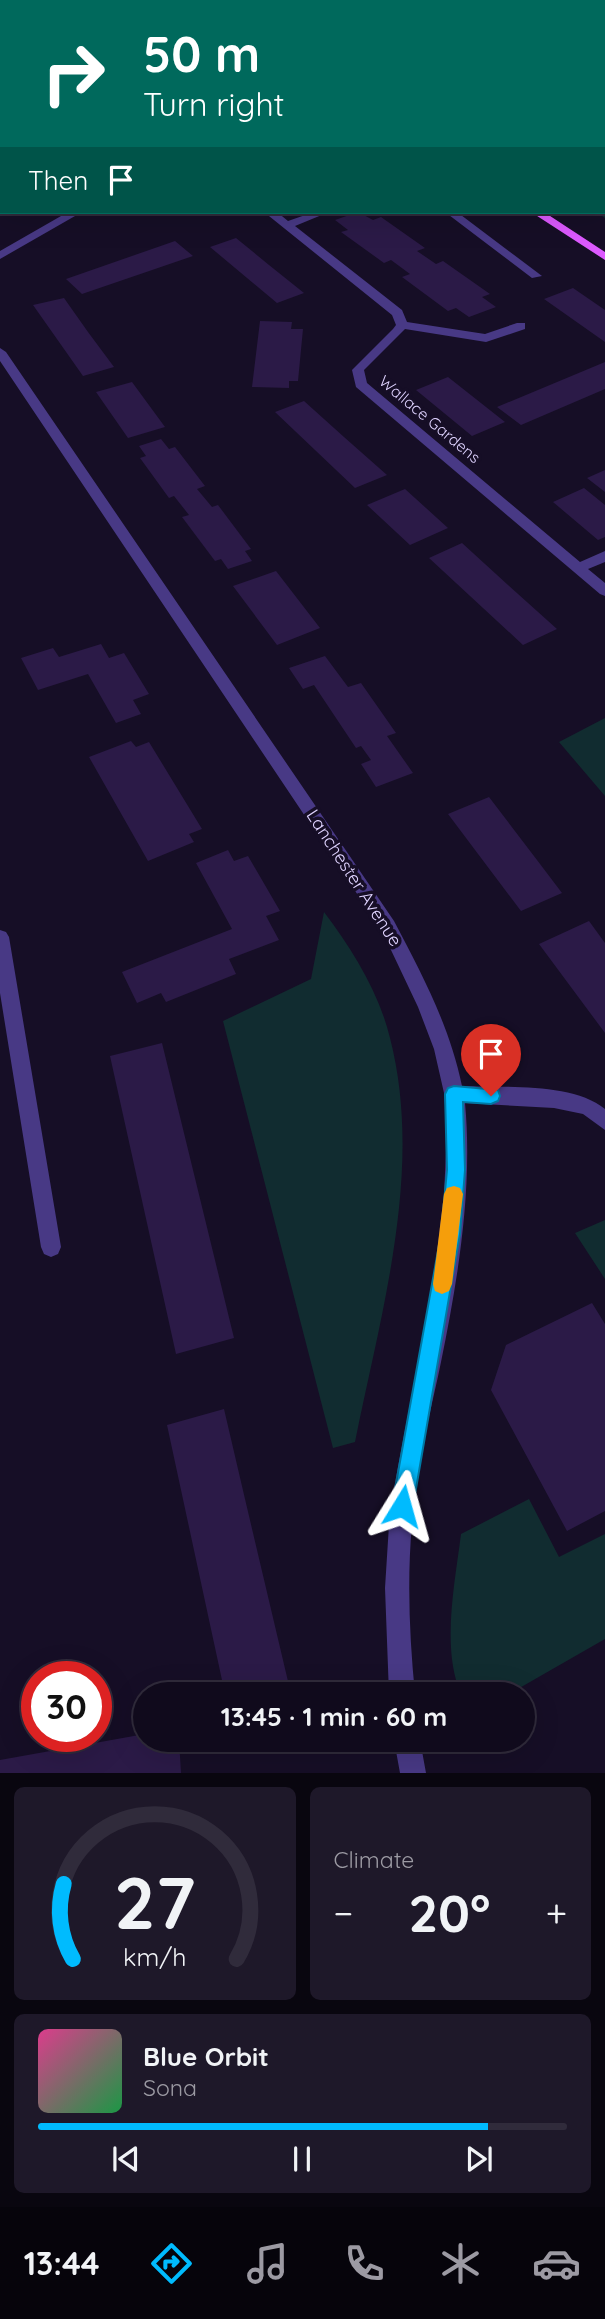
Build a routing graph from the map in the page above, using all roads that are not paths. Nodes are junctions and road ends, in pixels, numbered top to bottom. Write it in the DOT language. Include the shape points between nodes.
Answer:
graph roads {
  1 [pos="73,214"];
  2 [pos="273,214"];
  3 [pos="318,214"];
  4 [pos="453,214"];
  5 [pos="540,214"];
  6 [pos="287,225"];
  7 [pos="0,256"];
  8 [pos="605,257"];
  9 [pos="536,276"];
  10 [pos="402,324"];
  11 [pos="521,326"];
  12 [pos="0,352"];
  13 [pos="605,556"];
  14 [pos="578,568"];
  15 [pos="605,591"];
  16 [pos="0,937"];
  17 [pos="454,1094"];
  18 [pos="605,1121"];
  19 [pos="51,1247"];
  20 [pos="401,1682"];
  21 [pos="409,1752"];
  22 [pos="413,1773"];
  1 -- 7 [label="street"];
  2 -- 6 [label="street"];
  3 -- 6 [label="street"];
  4 -- 9 [label="street"];
  5 -- 8 [label="main road"];
  6 -- 10 [label="street" via="398,313"];
  10 -- 11 [label="street" via="486,338"];
  10 -- 14 [label="street, Wallace Gardens" via="396,336 358,370 361,384"];
  12 -- 17 [label="street, Lanchester Avenue" via="388,926 442,1043"];
  13 -- 14 [label="street"];
  14 -- 15 [label="street, Wallace Gardens"];
  16 -- 19 [label="street"];
  17 -- 18 [label="street" via="554,1098 588,1107"];
  17 -- 20 [label="street, Lanchester Avenue" via="456,1170 450,1234 405,1481 397,1555"];
  21 -- 22 [label="street"];
}
